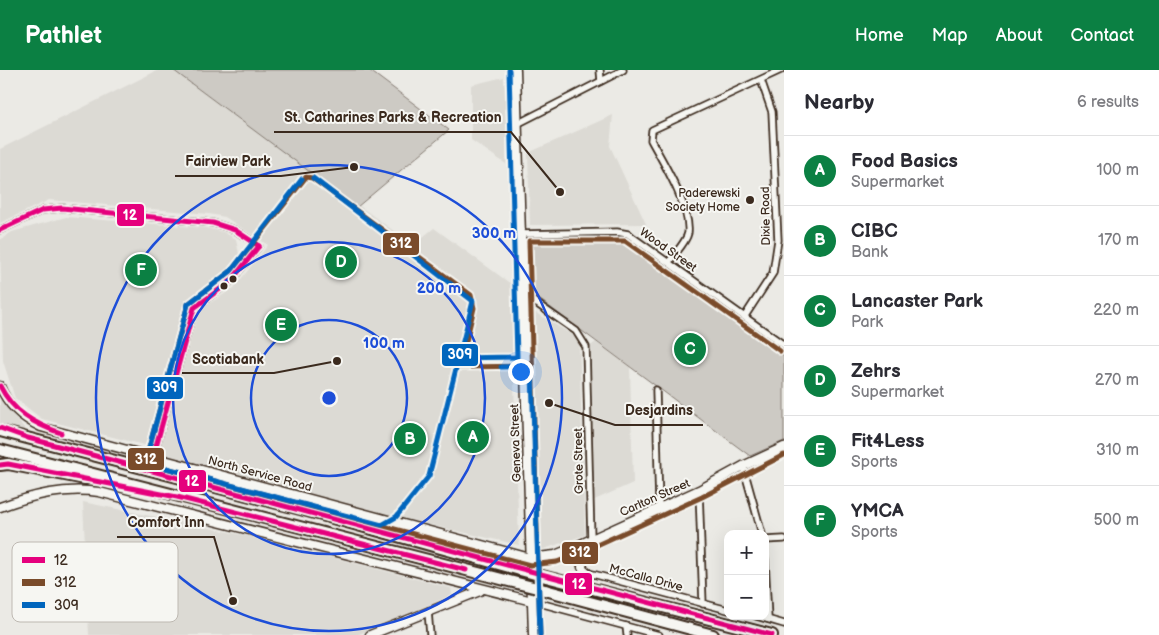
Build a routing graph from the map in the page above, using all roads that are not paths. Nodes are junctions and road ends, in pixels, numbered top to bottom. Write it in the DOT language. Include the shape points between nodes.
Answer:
graph roads {
  1 [pos="516,70"];
  2 [pos="600,70"];
  3 [pos="623,70"];
  4 [pos="781,70"];
  5 [pos="761,80"];
  6 [pos="601,81"];
  7 [pos="517,124"];
  8 [pos="0,230"];
  9 [pos="521,234"];
  10 [pos="669,262"];
  11 [pos="523,294"];
  12 [pos="745,316"];
  13 [pos="784,345"];
  14 [pos="0,386"];
  15 [pos="656,390"];
  16 [pos="0,430"];
  17 [pos="784,447"];
  18 [pos="0,450"];
  19 [pos="153,457"];
  20 [pos="0,465"];
  21 [pos="743,466"];
  22 [pos="699,490"];
  23 [pos="41,494"];
  24 [pos="177,497"];
  25 [pos="0,507"];
  26 [pos="659,508"];
  27 [pos="0,511"];
  28 [pos="761,530"];
  29 [pos="591,539"];
  30 [pos="784,539"];
  31 [pos="769,540"];
  32 [pos="572,548"];
  33 [pos="530,558"];
  34 [pos="582,567"];
  35 [pos="482,590"];
  36 [pos="532,601"];
  37 [pos="703,604"];
  38 [pos="724,609"];
  39 [pos="428,611"];
  40 [pos="769,619"];
  41 [pos="784,624"];
  42 [pos="626,626"];
  43 [pos="694,630"];
  44 [pos="371,635"];
  45 [pos="430,635"];
  46 [pos="533,635"];
  47 [pos="627,635"];
  48 [pos="659,635"];
  49 [pos="704,635"];
  50 [pos="713,635"];
  51 [pos="772,635"];
  1 -- 7 [label="street, Geneva Street"];
  2 -- 6 [label="street"];
  3 -- 6 [label="street"];
  4 -- 5 [label="street"];
  5 -- 10 [label="street" via="652,130 652,140 688,224 688,235"];
  5 -- 12 [label="street, Dixie Road" via="772,112 778,240 773,273"];
  6 -- 7 [label="street"];
  7 -- 9 [label="street, Geneva Street"];
  8 -- 19 [label="street" via="43,210 70,208 213,223 235,230 259,246 231,281 194,308"];
  9 -- 10 [label="street, Wood Street" via="628,234"];
  9 -- 11 [label="street, Geneva Street"];
  10 -- 12 [label="street, Wood Street"];
  11 -- 29 [label="street, Grote Street" via="576,331 586,347"];
  11 -- 33 [label="street, Geneva Street"];
  12 -- 13 [label="street, Wood Street"];
  14 -- 19 [label="street, North Service Road" via="15,410 41,427"];
  15 -- 26 [label="street"];
  16 -- 51 [label="highway, bridge"];
  17 -- 21 [label="street, Carlton Street"];
  18 -- 24 [label="highway"];
  19 -- 33 [label="street, North Service Road"];
  20 -- 24 [label="highway"];
  21 -- 22 [label="street, Carlton Street"];
  21 -- 28 [label="street"];
  22 -- 26 [label="street, Carlton Street"];
  22 -- 37 [label="street"];
  23 -- 25 [label="street"];
  23 -- 27 [label="street"];
  23 -- 35 [label="street" via="99,492"];
  24 -- 43 [label="highway, bridge"];
  26 -- 29 [label="street, Carlton Street"];
  29 -- 32 [label="street, Carlton Street"];
  29 -- 34 [label="street"];
  30 -- 31 [label="street"];
  32 -- 33 [label="street, Carlton Street" via="555,555"];
  32 -- 34 [label="street"];
  33 -- 36 [label="street, Geneva Street"];
  34 -- 37 [label="street, McCalla Drive" via="589,573"];
  35 -- 36 [label="street"];
  35 -- 39 [label="street"];
  36 -- 42 [label="street"];
  36 -- 46 [label="street, Geneva Street"];
  37 -- 38 [label="street, McCalla Drive"];
  39 -- 44 [label="street"];
  39 -- 45 [label="street"];
  40 -- 41 [label="street"];
  42 -- 47 [label="street"];
  42 -- 48 [label="street"];
  43 -- 49 [label="highway"];
  43 -- 50 [label="highway"];
}
